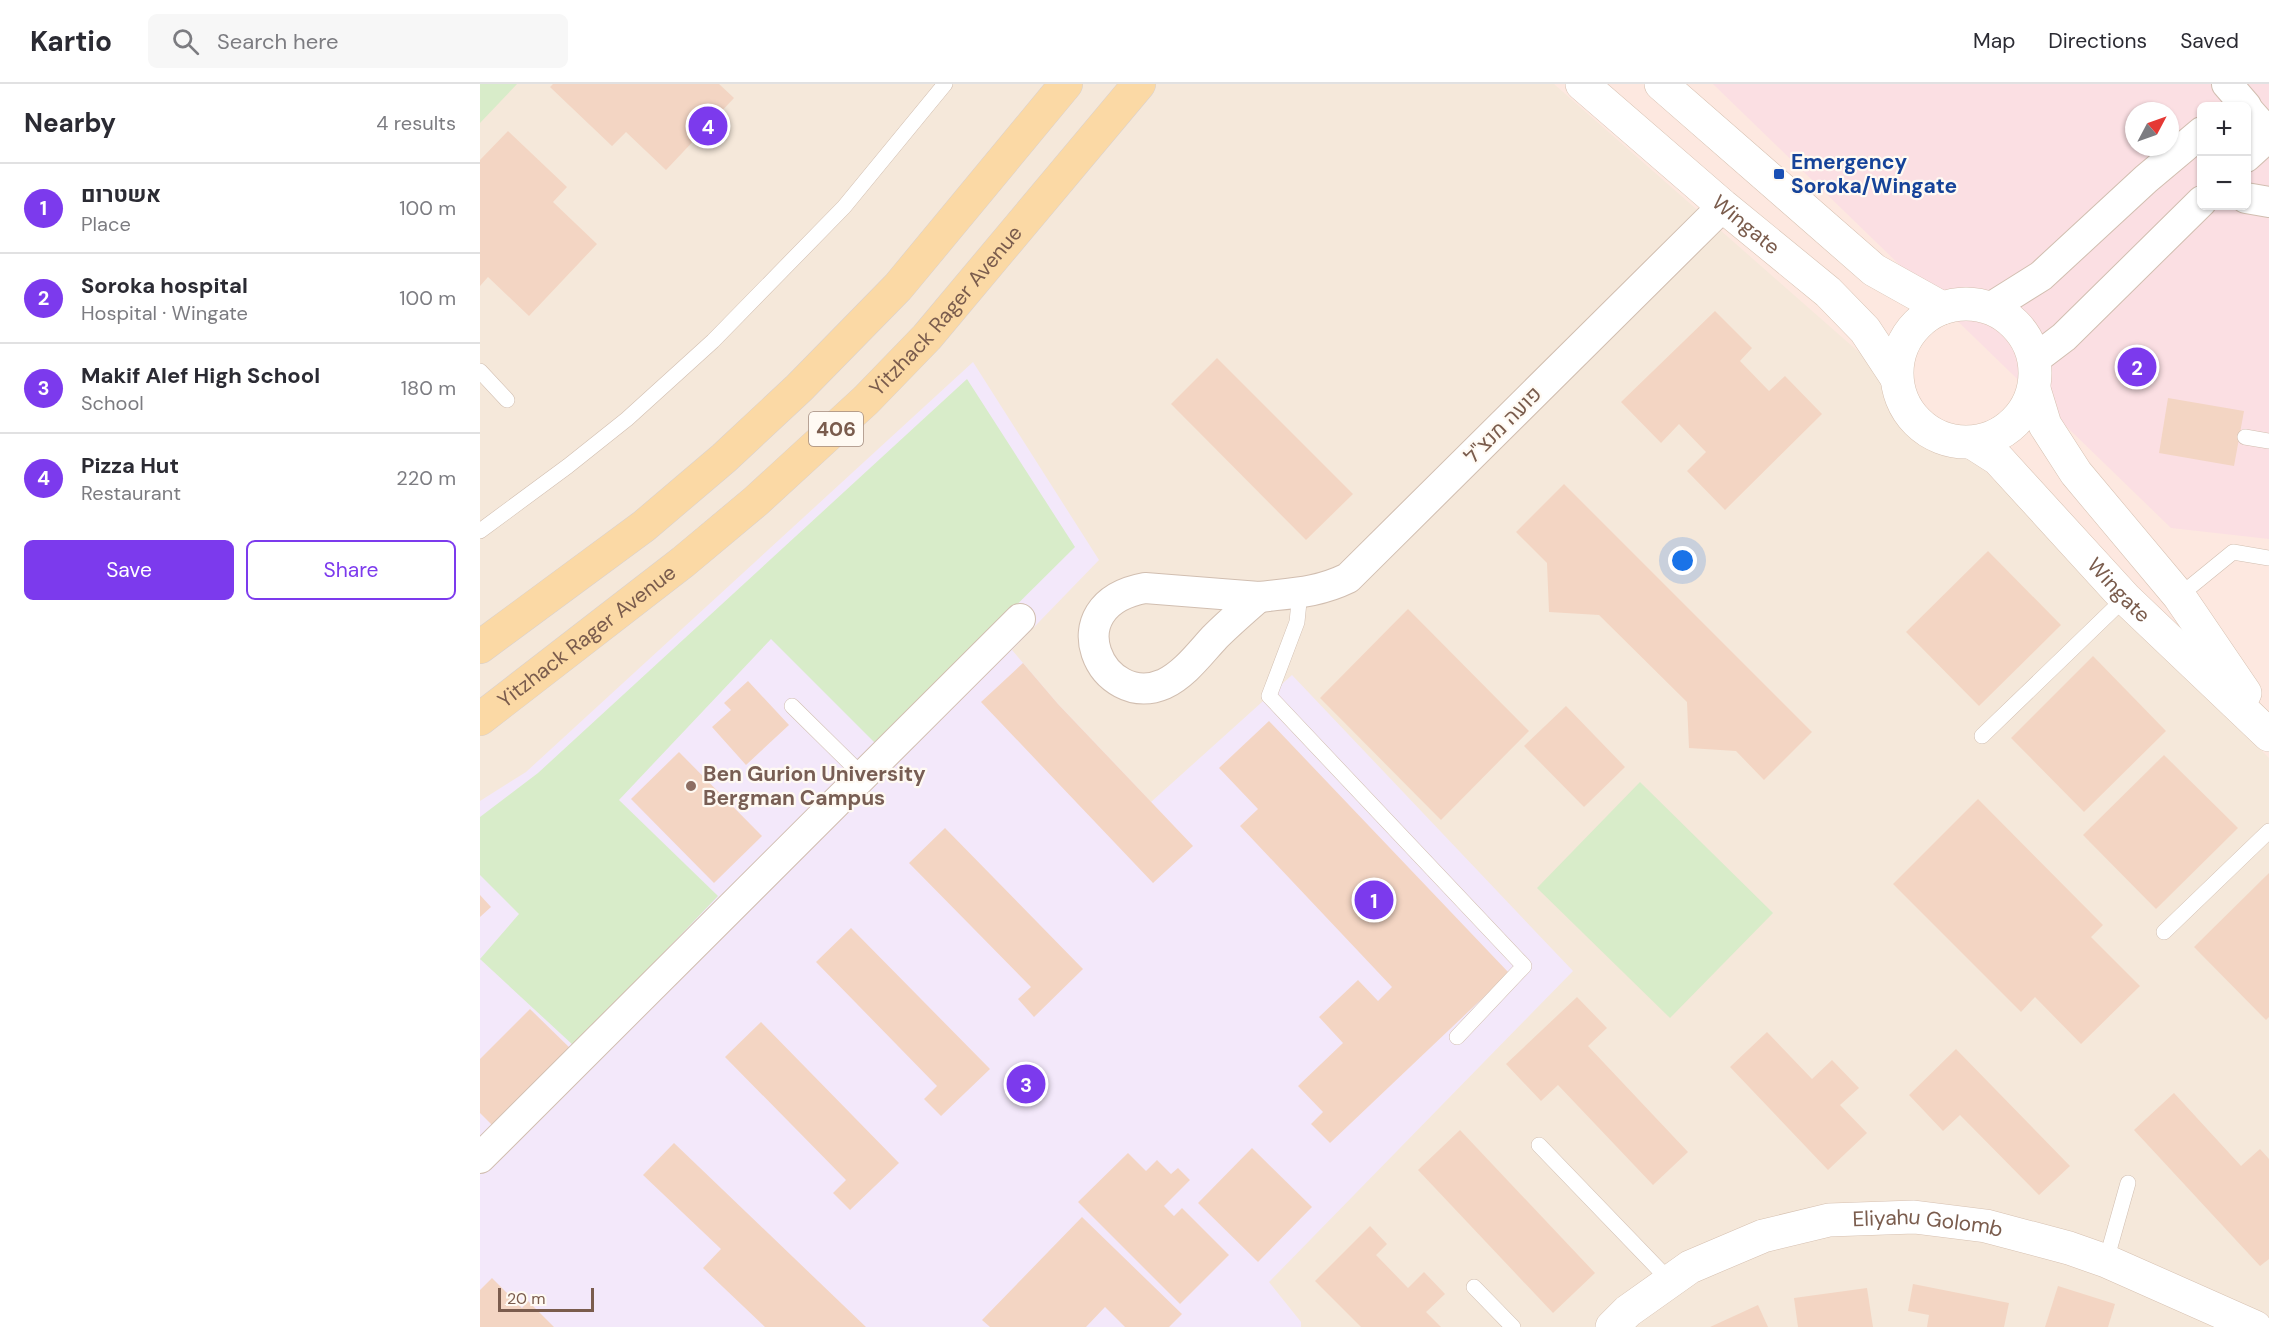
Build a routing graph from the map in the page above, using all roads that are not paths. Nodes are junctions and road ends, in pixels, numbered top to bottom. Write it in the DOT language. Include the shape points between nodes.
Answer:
graph roads {
  1 [pos="945,84"];
  2 [pos="1066,84"];
  3 [pos="1139,84"];
  4 [pos="1582,84"];
  5 [pos="1661,84"];
  6 [pos="2241,98"];
  7 [pos="2269,135"];
  8 [pos="2197,136"];
  9 [pos="2248,156"];
  10 [pos="2251,199"];
  11 [pos="2269,202"];
  12 [pos="1723,206"];
  13 [pos="2197,206"];
  14 [pos="1942,308"];
  15 [pos="1990,308"];
  16 [pos="480,371"];
  17 [pos="2034,374"];
  18 [pos="1896,377"];
  19 [pos="507,400"];
  20 [pos="2245,437"];
  21 [pos="2269,441"];
  22 [pos="1973,443"];
  23 [pos="480,531"];
  24 [pos="2269,558"];
  25 [pos="1300,592"];
  26 [pos="2179,596"];
  27 [pos="1259,597"];
  28 [pos="2125,598"];
  29 [pos="1020,619"];
  30 [pos="480,647"];
  31 [pos="792,706"];
  32 [pos="480,719"];
  33 [pos="2269,730"];
  34 [pos="2269,735"];
  35 [pos="1982,736"];
  36 [pos="863,776"];
  37 [pos="2269,831"];
  38 [pos="2164,932"];
  39 [pos="1457,1037"];
  40 [pos="1539,1145"];
  41 [pos="480,1158"];
  42 [pos="2128,1183"];
  43 [pos="2106,1261"];
  44 [pos="1670,1281"];
  45 [pos="1474,1287"];
  46 [pos="1513,1327"];
  47 [pos="1612,1327"];
  48 [pos="2255,1327"];
  1 -- 23 [label="lane" via="844,207 712,341 627,419"];
  2 -- 30 [label="main road, 406" via="898,287 799,388 644,526"];
  3 -- 32 [label="main road, Yitzhack Rager Avenue / 406" via="927,337 866,400 693,554"];
  4 -- 12 [label="street, Wingate"];
  5 -- 14 [label="street" via="1874,270"];
  6 -- 7 [label="street"];
  7 -- 9 [label="street"];
  8 -- 15 [label="street" via="2041,276"];
  10 -- 11 [label="street"];
  12 -- 18 [label="street, Wingate" via="1828,292 1865,330"];
  12 -- 25 [label="street, פועה מנצ\"ל" via="1348,578 1327,588"];
  13 -- 17 [label="street" via="2064,337"];
  14 -- 15 [label="street" via="1966,304"];
  14 -- 18 [label="street" via="1923,318 1908,334 1899,355"];
  15 -- 17 [label="street" via="2011,319 2026,337"];
  16 -- 19 [label="lane"];
  17 -- 22 [label="street" via="2028,405 2019,420 1990,439"];
  17 -- 26 [label="street, Wingate" via="2045,425 2076,473"];
  18 -- 22 [label="street" via="1901,399 1912,417 1929,432 1951,441"];
  20 -- 21 [label="lane"];
  22 -- 28 [label="street, Wingate" via="1998,459"];
  24 -- 26 [label="lane" via="2233,552"];
  25 -- 27 [label="street, פועה מנצ\"ל"];
  25 -- 39 [label="lane" via="1297,622 1269,696 1524,966"];
  26 -- 33 [label="street, Wingate"];
  27 -- 27 [label="street, פועה מנצ\"ל" via="1145,588 1129,591 1100,612 1092,631 1093,649 1115,677 1132,688 1150,689 1188,667"];
  28 -- 34 [label="street, Wingate"];
  28 -- 35 [label="lane"];
  29 -- 36 [label="street"];
  31 -- 36 [label="lane"];
  36 -- 41 [label="street"];
  37 -- 38 [label="lane"];
  40 -- 44 [label="lane"];
  42 -- 43 [label="lane"];
  43 -- 44 [label="street, Eliyahu Golomb" via="1986,1226 1914,1217 1830,1220 1763,1236 1690,1267"];
  43 -- 48 [label="street, Eliyahu Golomb"];
  44 -- 47 [label="street, Eliyahu Golomb"];
  45 -- 46 [label="lane"];
}
